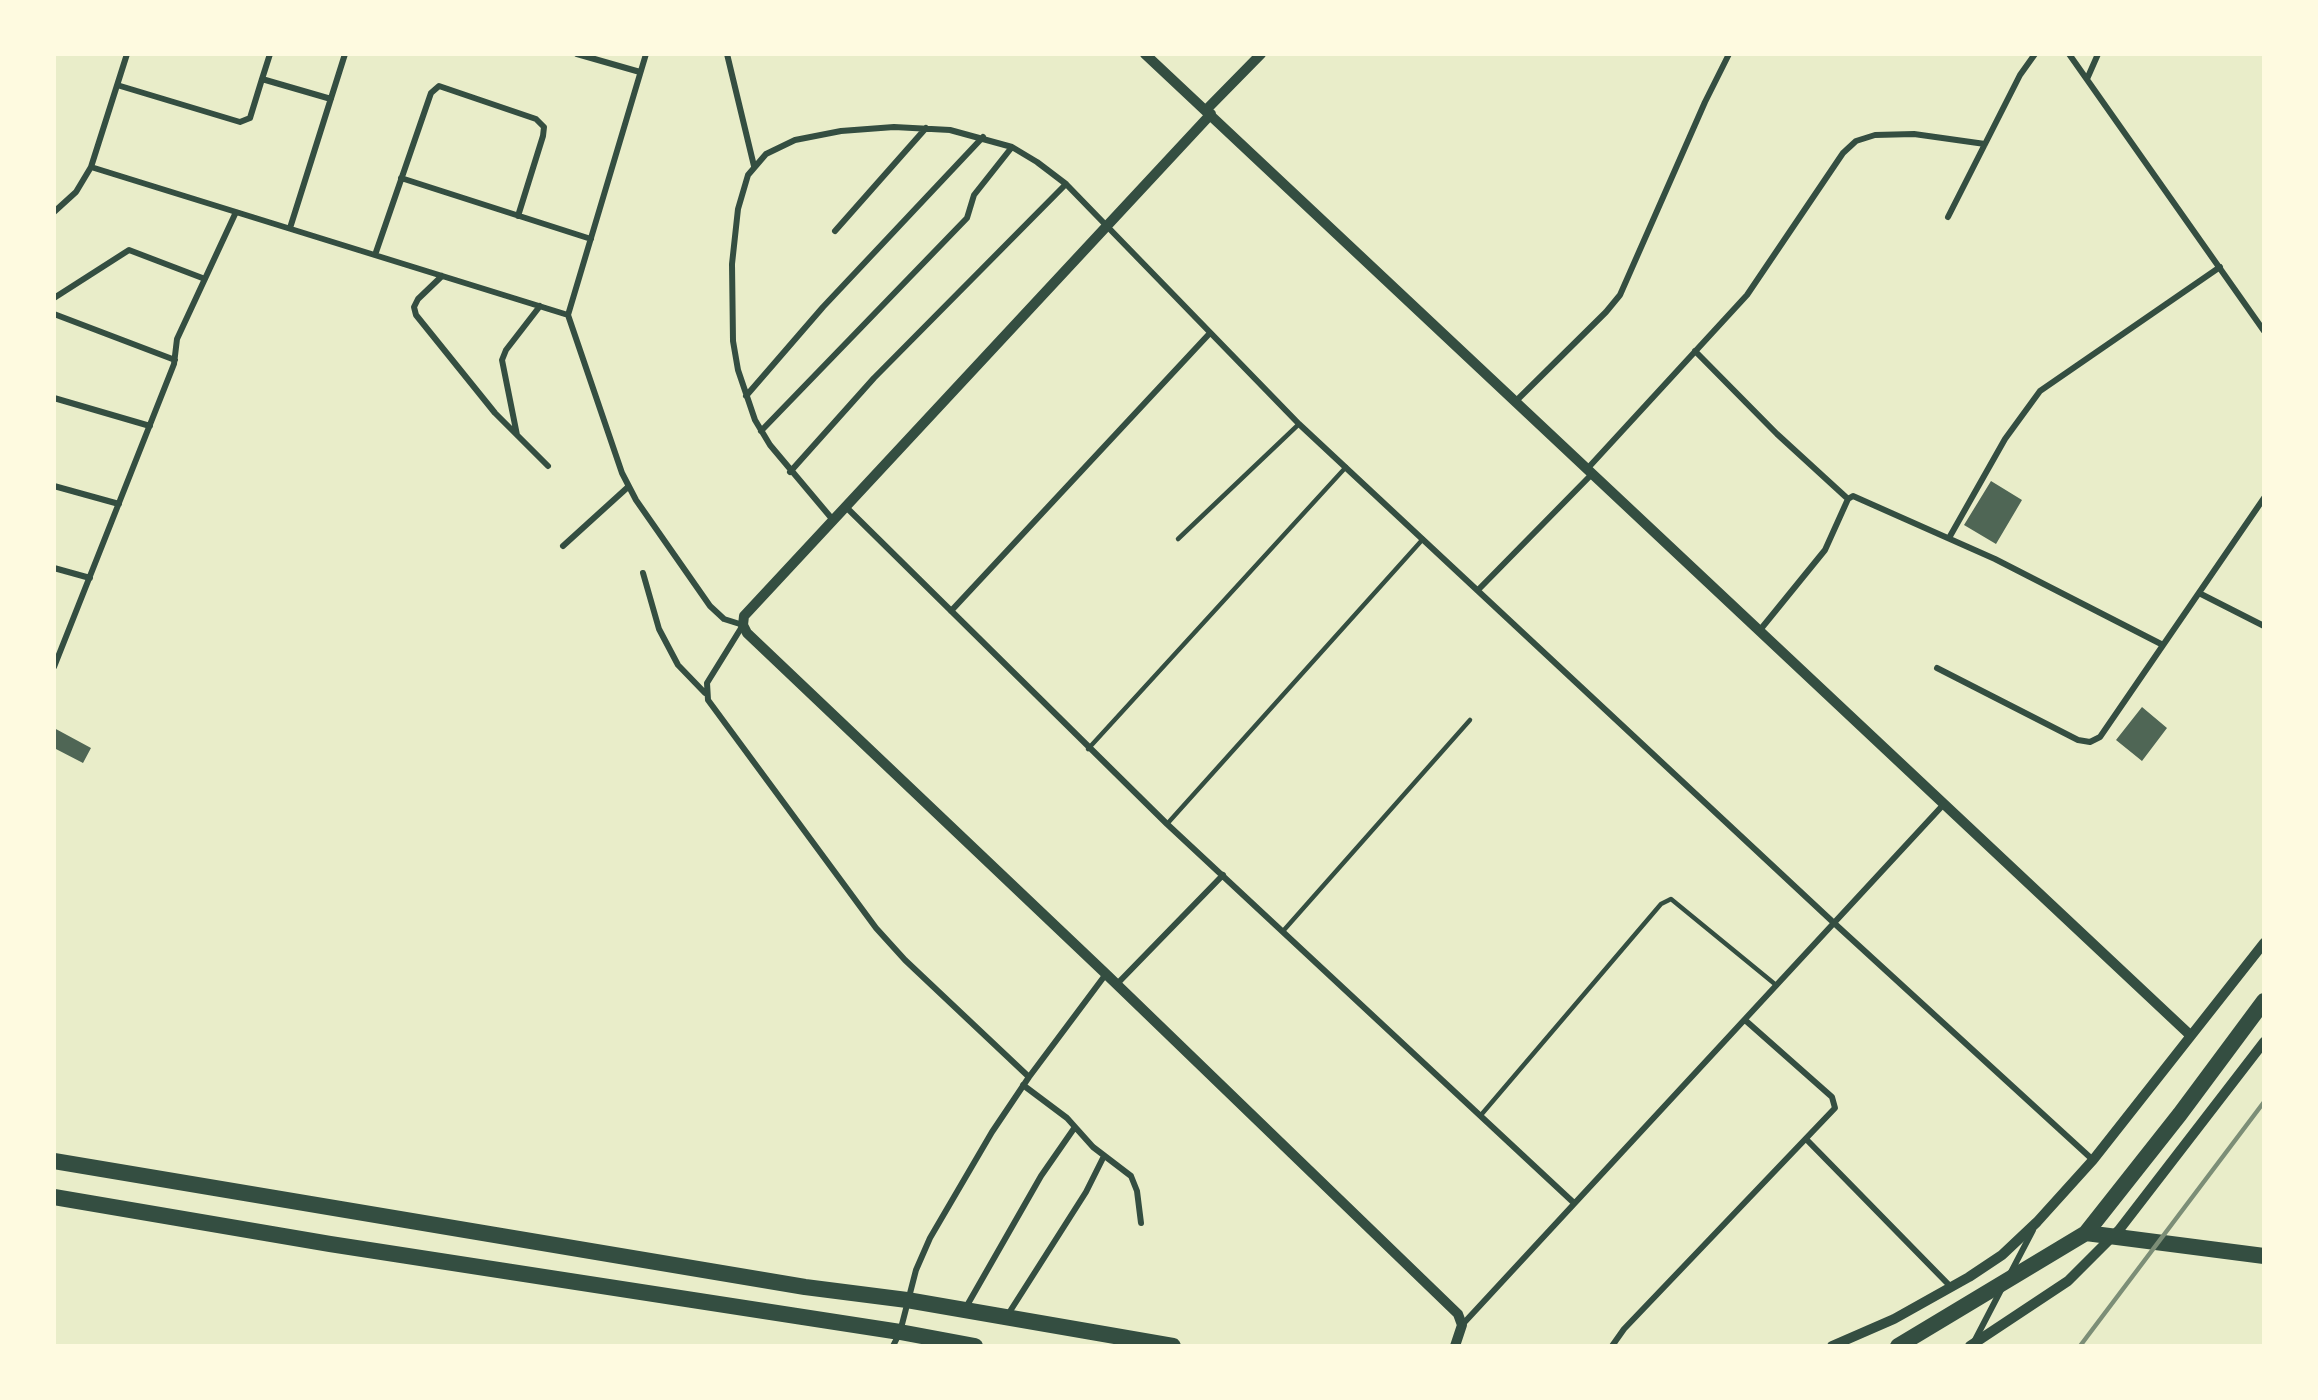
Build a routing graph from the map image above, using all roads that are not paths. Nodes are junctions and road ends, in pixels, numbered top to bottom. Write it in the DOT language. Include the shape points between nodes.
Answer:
graph roads {
  1 [pos="127,54"];
  2 [pos="270,54"];
  3 [pos="345,54"];
  4 [pos="577,54"];
  5 [pos="646,54"];
  6 [pos="727,54"];
  7 [pos="1145,54"];
  8 [pos="1261,54"];
  9 [pos="1728,54"];
  10 [pos="2035,54"];
  11 [pos="2069,54"];
  12 [pos="2098,54"];
  13 [pos="640,72"];
  14 [pos="262,79"];
  15 [pos="2087,79"];
  16 [pos="117,85"];
  17 [pos="331,99"];
  18 [pos="1209,112"];
  19 [pos="926,128"];
  20 [pos="983,137"];
  21 [pos="1985,144"];
  22 [pos="1012,147"];
  23 [pos="753,166"];
  24 [pos="91,167"];
  25 [pos="401,178"];
  26 [pos="1066,184"];
  27 [pos="54,212"];
  28 [pos="236,212"];
  29 [pos="518,216"];
  30 [pos="1948,217"];
  31 [pos="1106,226"];
  32 [pos="290,228"];
  33 [pos="835,231"];
  34 [pos="591,239"];
  35 [pos="375,255"];
  36 [pos="2220,267"];
  37 [pos="442,276"];
  38 [pos="205,279"];
  39 [pos="54,298"];
  40 [pos="540,306"];
  41 [pos="54,314"];
  42 [pos="568,315"];
  43 [pos="2264,331"];
  44 [pos="1210,333"];
  45 [pos="1695,351"];
  46 [pos="175,360"];
  47 [pos="746,396"];
  48 [pos="54,398"];
  49 [pos="1516,401"];
  50 [pos="1299,424"];
  51 [pos="150,426"];
  52 [pos="761,430"];
  53 [pos="518,435"];
  54 [pos="548,466"];
  55 [pos="1346,467"];
  56 [pos="1590,470"];
  57 [pos="790,472"];
  58 [pos="54,486"];
  59 [pos="628,487"];
  60 [pos="2264,498"];
  61 [pos="1848,499"];
  62 [pos="119,504"];
  63 [pos="846,508"];
  64 [pos="833,520"];
  65 [pos="1949,538"];
  66 [pos="1178,539"];
  67 [pos="1423,539"];
  68 [pos="563,546"];
  69 [pos="54,568"];
  70 [pos="643,573"];
  71 [pos="90,578"];
  72 [pos="1478,590"];
  73 [pos="2199,593"];
  74 [pos="951,611"];
  75 [pos="743,625"];
  76 [pos="2264,626"];
  77 [pos="1760,630"];
  78 [pos="54,645"];
  79 [pos="2163,645"];
  80 [pos="62,648"];
  81 [pos="54,667"];
  82 [pos="1937,668"];
  83 [pos="705,693"];
  84 [pos="1470,720"];
  85 [pos="1088,749"];
  86 [pos="1945,804"];
  87 [pos="1167,824"];
  88 [pos="1223,875"];
  89 [pos="1834,923"];
  90 [pos="1284,930"];
  91 [pos="2264,943"];
  92 [pos="1106,974"];
  93 [pos="1776,985"];
  94 [pos="1116,986"];
  95 [pos="2264,1001"];
  96 [pos="1744,1020"];
  97 [pos="2189,1034"];
  98 [pos="2264,1042"];
  99 [pos="1029,1077"];
  100 [pos="1023,1085"];
  101 [pos="1480,1115"];
  102 [pos="1075,1127"];
  103 [pos="1807,1140"];
  104 [pos="1104,1156"];
  105 [pos="2093,1160"];
  106 [pos="54,1161"];
  107 [pos="54,1197"];
  108 [pos="1574,1203"];
  109 [pos="2037,1222"];
  110 [pos="1142,1223"];
  111 [pos="2086,1233"];
  112 [pos="2264,1256"];
  113 [pos="1951,1287"];
  114 [pos="907,1299"];
  115 [pos="965,1310"];
  116 [pos="1006,1317"];
  117 [pos="1462,1325"];
  118 [pos="897,1339"];
  119 [pos="975,1346"];
  120 [pos="1173,1346"];
  121 [pos="1455,1346"];
  122 [pos="1612,1346"];
  123 [pos="1833,1346"];
  124 [pos="1898,1346"];
  125 [pos="1971,1346"];
  1 -- 16 [label="street"];
  2 -- 14 [label="street"];
  3 -- 17 [label="street"];
  4 -- 13 [label="street"];
  5 -- 13 [label="street"];
  6 -- 23 [label="street"];
  7 -- 18 [label="street"];
  8 -- 18 [label="street"];
  9 -- 49 [label="street" via="1620,295"];
  10 -- 21 [label="street"];
  11 -- 15 [label="street"];
  12 -- 15 [label="street"];
  13 -- 34 [label="street"];
  14 -- 16 [label="street" via="250,118 240,122"];
  14 -- 17 [label="street"];
  15 -- 36 [label="street"];
  16 -- 24 [label="street"];
  17 -- 32 [label="street"];
  18 -- 31 [label="street"];
  18 -- 49 [label="street"];
  19 -- 20 [label="street"];
  19 -- 23 [label="street" via="841,130 795,140 766,154"];
  19 -- 33 [label="street"];
  20 -- 22 [label="street"];
  20 -- 47 [label="street" via="823,307"];
  21 -- 30 [label="street"];
  21 -- 45 [label="street" via="1914,134 1875,135 1856,141 1843,153 1747,295"];
  22 -- 26 [label="street"];
  22 -- 52 [label="street" via="974,195 967,219"];
  23 -- 47 [label="street" via="738,209 732,274 733,341"];
  24 -- 27 [label="street" via="76,192"];
  24 -- 28 [label="street"];
  25 -- 29 [label="street"];
  25 -- 29 [label="street" via="430,93 439,86 450,88 536,119 544,127"];
  25 -- 35 [label="street"];
  26 -- 31 [label="street"];
  26 -- 57 [label="street" via="874,378"];
  28 -- 32 [label="street"];
  28 -- 38 [label="street"];
  29 -- 34 [label="street"];
  31 -- 44 [label="street"];
  31 -- 63 [label="street"];
  32 -- 35 [label="street"];
  34 -- 42 [label="street"];
  35 -- 37 [label="street"];
  36 -- 43 [label="street"];
  36 -- 65 [label="street" via="2040,391 2005,439"];
  37 -- 40 [label="street"];
  37 -- 53 [label="street" via="418,299 416,315 495,413"];
  38 -- 39 [label="street" via="129,250"];
  38 -- 46 [label="street" via="177,339"];
  40 -- 42 [label="street"];
  40 -- 53 [label="street" via="502,360"];
  41 -- 46 [label="street"];
  42 -- 59 [label="street"];
  44 -- 50 [label="street"];
  44 -- 74 [label="street"];
  45 -- 56 [label="street"];
  45 -- 61 [label="street"];
  46 -- 51 [label="street"];
  47 -- 52 [label="street"];
  48 -- 51 [label="street"];
  49 -- 56 [label="street"];
  50 -- 55 [label="street"];
  50 -- 66 [label="lane"];
  51 -- 62 [label="street"];
  52 -- 57 [label="street"];
  53 -- 54 [label="street"];
  55 -- 67 [label="street"];
  55 -- 85 [label="lane"];
  56 -- 72 [label="street"];
  56 -- 77 [label="street"];
  57 -- 64 [label="street"];
  58 -- 62 [label="street"];
  59 -- 68 [label="street"];
  59 -- 75 [label="street" via="710,606 724,619"];
  60 -- 73 [label="street"];
  61 -- 65 [label="street" via="1859,496"];
  61 -- 77 [label="street" via="1825,550"];
  62 -- 71 [label="street"];
  63 -- 64 [label="street"];
  63 -- 74 [label="street"];
  64 -- 75 [label="street" via="744,616"];
  65 -- 79 [label="street"];
  67 -- 72 [label="street"];
  67 -- 87 [label="lane"];
  69 -- 71 [label="street"];
  70 -- 83 [label="street" via="659,629 678,666"];
  71 -- 80 [label="street"];
  72 -- 89 [label="street"];
  73 -- 76 [label="street"];
  73 -- 79 [label="street"];
  74 -- 85 [label="street"];
  75 -- 83 [label="street" via="707,683"];
  75 -- 92 [label="street"];
  77 -- 86 [label="street"];
  78 -- 80 [label="street"];
  79 -- 82 [label="street" via="2100,737 2090,742 2078,740"];
  80 -- 81 [label="street"];
  83 -- 99 [label="street" via="876,928"];
  84 -- 90 [label="lane"];
  85 -- 87 [label="street"];
  86 -- 89 [label="street"];
  86 -- 97 [label="street"];
  87 -- 88 [label="street"];
  88 -- 90 [label="street"];
  88 -- 94 [label="street"];
  89 -- 93 [label="street"];
  89 -- 105 [label="street"];
  90 -- 101 [label="street"];
  91 -- 97 [label="street"];
  92 -- 94 [label="street"];
  92 -- 99 [label="street"];
  93 -- 96 [label="street"];
  93 -- 101 [label="lane" via="1671,898 1661,904"];
  94 -- 117 [label="street" via="1458,1314"];
  95 -- 111 [label="highway"];
  96 -- 103 [label="street" via="1834,1100 1834,1111"];
  96 -- 108 [label="street"];
  97 -- 105 [label="street"];
  98 -- 125 [label="street" via="2111,1238 2068,1281"];
  99 -- 100 [label="street"];
  100 -- 102 [label="street"];
  100 -- 114 [label="street" via="930,1238"];
  101 -- 108 [label="street"];
  102 -- 104 [label="street"];
  102 -- 115 [label="street" via="1041,1176"];
  103 -- 113 [label="street"];
  103 -- 122 [label="street"];
  104 -- 110 [label="street" via="1135,1181"];
  104 -- 116 [label="street" via="1086,1192"];
  105 -- 109 [label="street"];
  106 -- 114 [label="highway" via="781,1283"];
  107 -- 118 [label="highway"];
  108 -- 117 [label="street"];
  109 -- 113 [label="street" via="2002,1254"];
  109 -- 125 [label="street"];
  111 -- 112 [label="highway"];
  111 -- 124 [label="highway"];
  113 -- 123 [label="street" via="1894,1319"];
  114 -- 115 [label="highway"];
  114 -- 118 [label="street"];
  115 -- 116 [label="highway"];
  116 -- 120 [label="highway"];
  117 -- 121 [label="street"];
  118 -- 119 [label="highway"];
}
